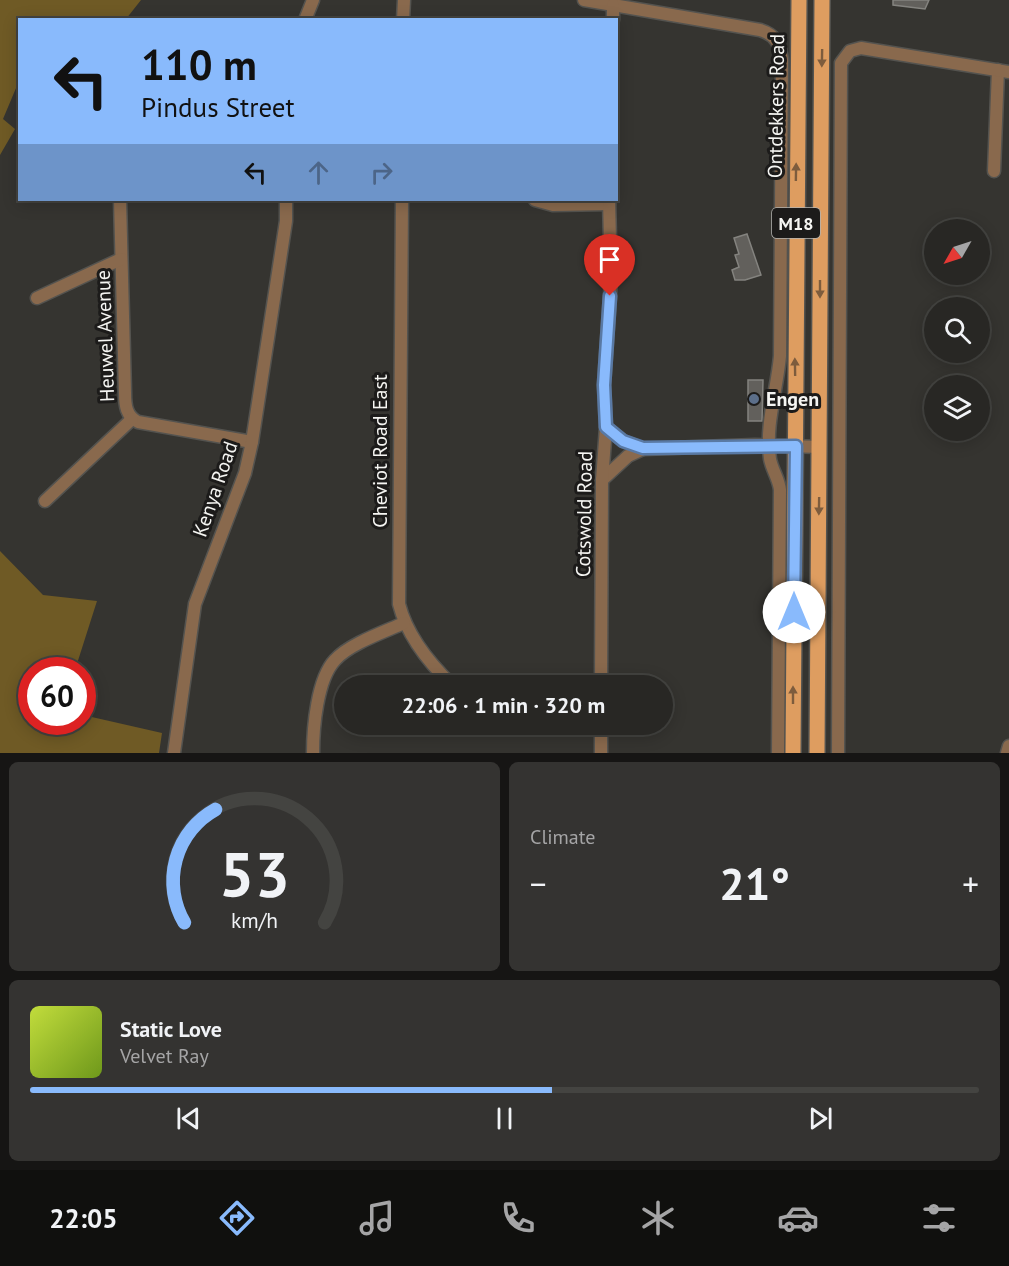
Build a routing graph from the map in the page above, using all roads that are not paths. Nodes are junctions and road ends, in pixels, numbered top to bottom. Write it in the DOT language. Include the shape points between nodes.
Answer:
graph roads {
  1 [pos="313,0"];
  2 [pos="404,0"];
  3 [pos="584,0"];
  4 [pos="799,0"];
  5 [pos="822,0"];
  6 [pos="613,5"];
  7 [pos="306,18"];
  8 [pos="403,18"];
  9 [pos="613,18"];
  10 [pos="1003,71"];
  11 [pos="994,171"];
  12 [pos="120,201"];
  13 [pos="286,201"];
  14 [pos="402,201"];
  15 [pos="539,201"];
  16 [pos="609,202"];
  17 [pos="122,259"];
  18 [pos="37,298"];
  19 [pos="132,419"];
  20 [pos="606,427"];
  21 [pos="252,442"];
  22 [pos="770,446"];
  23 [pos="796,446"];
  24 [pos="820,447"];
  25 [pos="643,448"];
  26 [pos="602,480"];
  27 [pos="45,501"];
  28 [pos="404,622"];
  29 [pos="443,675"];
  30 [pos="601,675"];
  31 [pos="601,735"];
  32 [pos="1009,746"];
  33 [pos="174,753"];
  34 [pos="313,753"];
  35 [pos="601,753"];
  36 [pos="778,753"];
  37 [pos="793,753"];
  38 [pos="817,753"];
  39 [pos="838,753"];
  40 [pos="1007,753"];
  1 -- 7 [label="street"];
  2 -- 8 [label="street"];
  3 -- 6 [label="street"];
  23 -- 4 [label="main road, Ontdekkers Road / M18, one-way"];
  5 -- 24 [label="main road, M18, one-way"];
  6 -- 9 [label="street"];
  6 -- 22 [label="street, Ontdekkers Road" via="759,30 772,35 780,46 780,344"];
  10 -- 11 [label="street"];
  10 -- 39 [label="street" via="861,48 845,55 840,68"];
  12 -- 17 [label="street, Heuwel Avenue"];
  13 -- 21 [label="street, Kenya Road"];
  14 -- 28 [label="street, Cheviot Road East" via="398,575"];
  15 -- 16 [label="street" via="553,205"];
  16 -- 20 [label="street, Cotswold Road" via="611,279 604,385"];
  17 -- 18 [label="street"];
  17 -- 19 [label="street, Heuwel Avenue" via="124,393"];
  19 -- 21 [label="street, Heuwel Avenue"];
  19 -- 27 [label="street"];
  20 -- 25 [label="street" via="623,441"];
  20 -- 26 [label="street, Cotswold Road"];
  21 -- 33 [label="street, Kenya Road" via="245,473 195,604"];
  22 -- 23 [label="street"];
  22 -- 25 [label="street"];
  22 -- 36 [label="street, Ontdekkers Road" via="780,490"];
  23 -- 24 [label="street"];
  37 -- 23 [label="main road, Ontdekkers Road / M18, one-way"];
  24 -- 38 [label="main road, M18, one-way"];
  25 -- 26 [label="street"];
  26 -- 30 [label="street, Cotswold Road"];
  28 -- 29 [label="street, Cheviot Road East"];
  28 -- 34 [label="street" via="334,660 323,683"];
  31 -- 35 [label="street"];
  32 -- 40 [label="street"];
}
